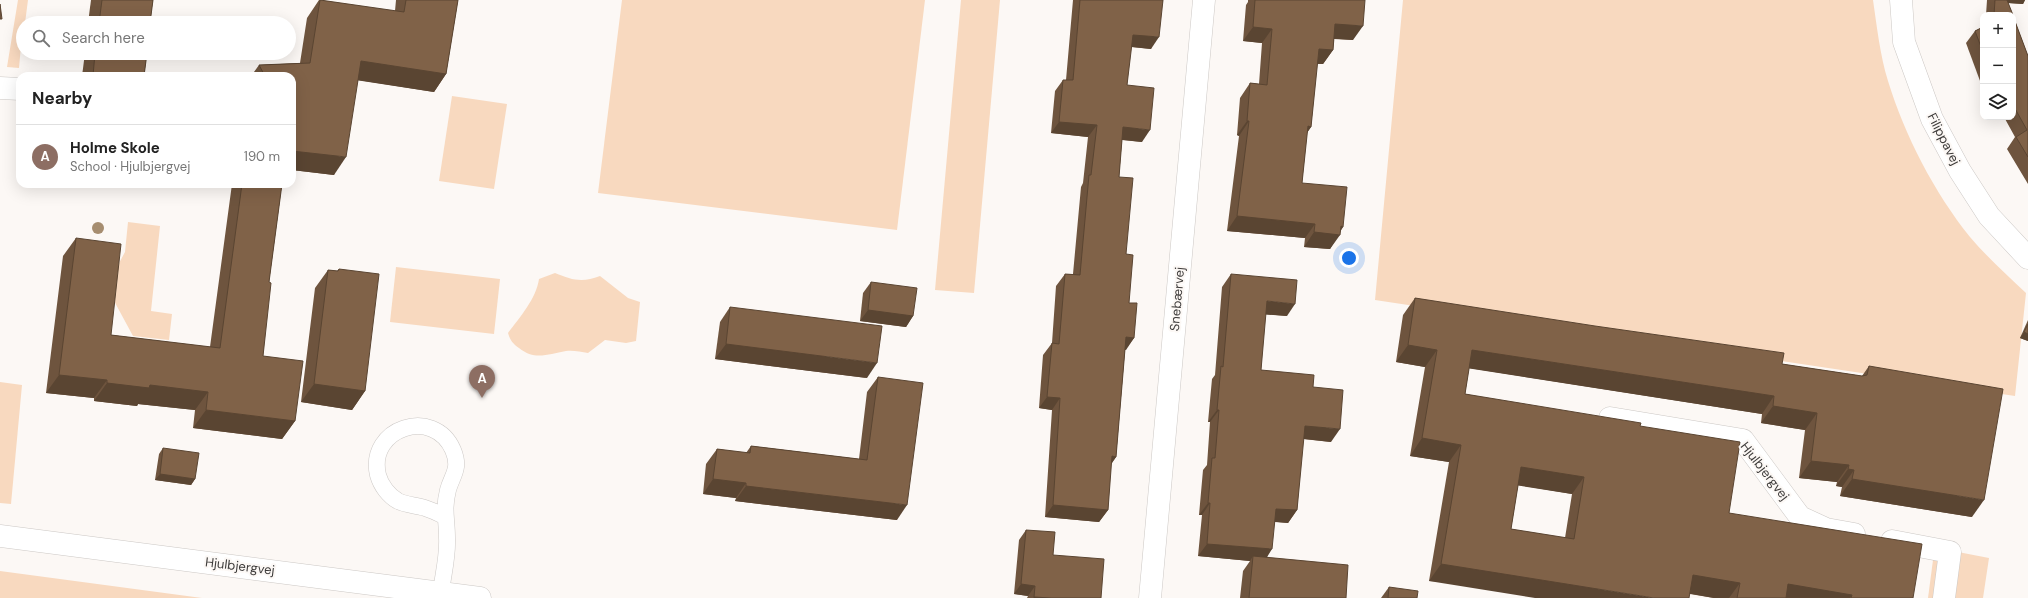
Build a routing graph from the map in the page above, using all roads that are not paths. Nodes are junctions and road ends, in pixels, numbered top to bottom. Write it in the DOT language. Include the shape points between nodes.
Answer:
graph roads {
  1 [pos="1204,0"];
  2 [pos="1900,0"];
  3 [pos="0,88"];
  4 [pos="16,89"];
  5 [pos="2028,258"];
  6 [pos="1593,416"];
  7 [pos="444,516"];
  8 [pos="0,536"];
  9 [pos="441,592"];
  10 [pos="480,598"];
  11 [pos="1150,598"];
  12 [pos="1944,598"];
  1 -- 11 [label="street, Snebærvej"];
  2 -- 5 [label="street, Filippavej" via="1904,42 1932,119 1988,216"];
  3 -- 4 [label="street"];
  6 -- 12 [label="street, Hjulbjergvej" via="1743,440 1800,517 1826,529 1950,552"];
  7 -- 7 [label="lane" via="448,489 454,477 456,463 453,450 445,438 426,427 407,427 395,432 378,454 380,481 398,501 424,507"];
  7 -- 9 [label="lane" via="448,539"];
  8 -- 9 [label="street, Hjulbjergvej"];
  9 -- 10 [label="street, Hjulbjergvej"];
}
